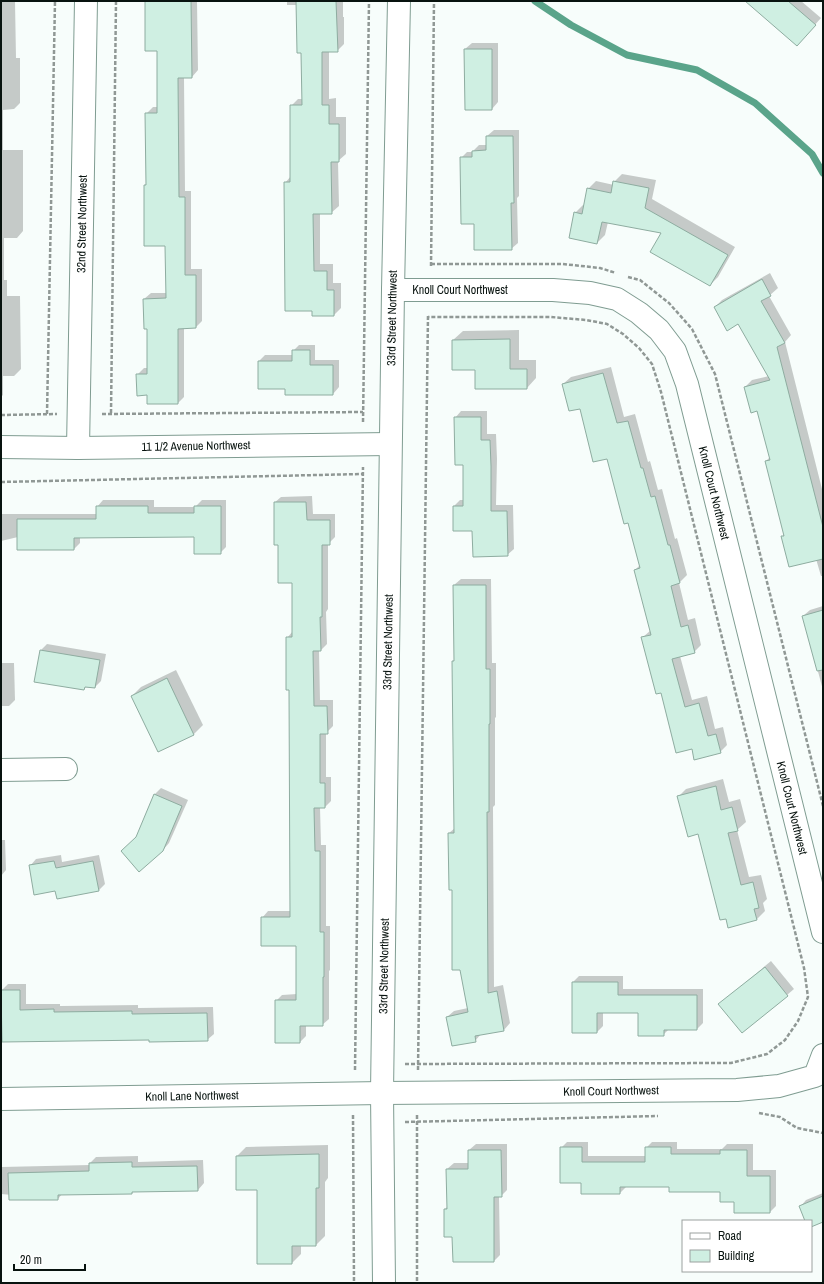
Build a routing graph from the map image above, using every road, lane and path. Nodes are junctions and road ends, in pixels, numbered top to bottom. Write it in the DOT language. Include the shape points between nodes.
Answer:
graph roads {
  1 [pos="54,1"];
  2 [pos="86,1"];
  3 [pos="116,1"];
  4 [pos="369,1"];
  5 [pos="400,1"];
  6 [pos="434,1"];
  7 [pos="431,264"];
  8 [pos="393,290"];
  9 [pos="1,415"];
  10 [pos="390,444"];
  11 [pos="1,447"];
  12 [pos="78,448"];
  13 [pos="1,482"];
  14 [pos="66,769"];
  15 [pos="1,770"];
  16 [pos="823,932"];
  17 [pos="823,1054"];
  18 [pos="356,1063"];
  19 [pos="418,1064"];
  20 [pos="382,1093"];
  21 [pos="1,1100"];
  22 [pos="756,1113"];
  23 [pos="663,1116"];
  24 [pos="353,1126"];
  25 [pos="823,1133"];
  26 [pos="354,1283"];
  27 [pos="384,1283"];
  28 [pos="417,1283"];
  1 -- 9 [label="path" via="47,414"];
  2 -- 12 [label="street, 32nd Street Northwest"];
  3 -- 4 [label="path" via="111,413 363,412"];
  5 -- 8 [label="street, 33rd Street Northwest"];
  6 -- 7 [label="path"];
  8 -- 10 [label="street, 33rd Street Northwest"];
  8 -- 16 [label="street, Knoll Court Northwest" via="552,290 590,293 617,299 639,313 659,330 675,351 689,392"];
  10 -- 12 [label="street, 11 1/2 Avenue Northwest"];
  10 -- 20 [label="street, 33rd Street Northwest"];
  11 -- 12 [label="street, 11 1/2 Avenue Northwest"];
  13 -- 18 [label="path" via="363,474"];
  14 -- 15 [label="street"];
  17 -- 20 [label="street, Knoll Court Northwest" via="815,1076 779,1086 737,1090"];
  19 -- 19 [label="path" via="428,317 551,317 607,324 639,348 652,364 662,392 804,968 808,997 798,1021 779,1045 767,1054 731,1063"];
  20 -- 21 [label="street, Knoll Lane Northwest"];
  20 -- 27 [label="street, 33rd Street Northwest"];
  22 -- 25 [label="path" via="780,1117 797,1128"];
  23 -- 28 [label="path" via="416,1121"];
  24 -- 26 [label="path"];
}
